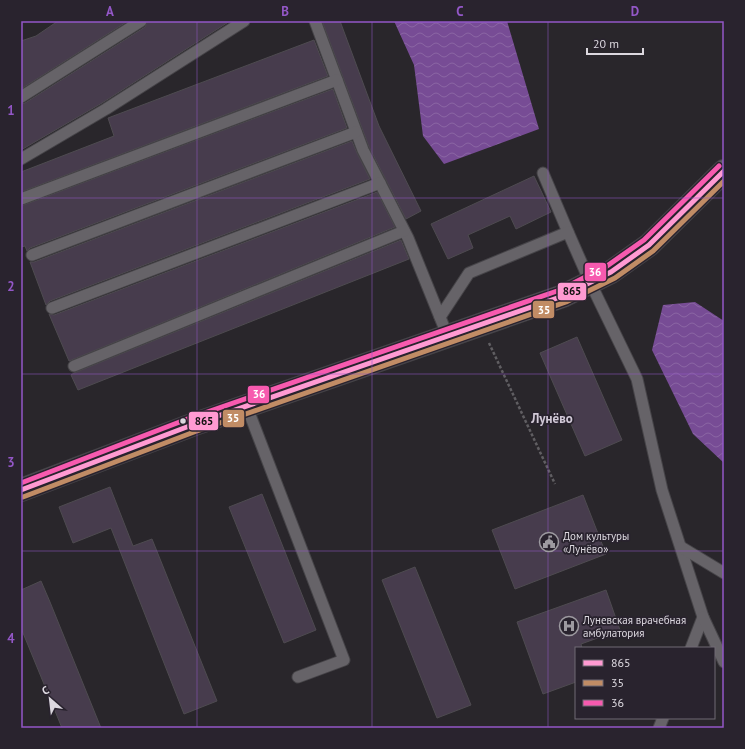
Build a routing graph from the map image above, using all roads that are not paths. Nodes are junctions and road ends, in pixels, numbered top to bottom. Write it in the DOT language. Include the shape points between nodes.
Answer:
graph roads {
  1 [pos="141,21"];
  2 [pos="244,21"];
  3 [pos="315,21"];
  4 [pos="337,80"];
  5 [pos="21,97"];
  6 [pos="356,132"];
  7 [pos="21,159"];
  8 [pos="543,173"];
  9 [pos="723,173"];
  10 [pos="380,183"];
  11 [pos="21,199"];
  12 [pos="404,231"];
  13 [pos="568,232"];
  14 [pos="32,255"];
  15 [pos="590,282"];
  16 [pos="52,308"];
  17 [pos="444,327"];
  18 [pos="74,366"];
  19 [pos="247,407"];
  20 [pos="21,490"];
  21 [pos="681,547"];
  22 [pos="724,573"];
  23 [pos="704,617"];
  24 [pos="691,647"];
  25 [pos="724,662"];
  26 [pos="298,677"];
  1 -- 5 [label="lane"];
  2 -- 7 [label="lane" via="106,109"];
  3 -- 4 [label="lane"];
  4 -- 6 [label="lane"];
  4 -- 11 [label="lane"];
  6 -- 10 [label="lane"];
  6 -- 14 [label="lane"];
  8 -- 13 [label="lane"];
  9 -- 15 [label="street" via="649,245 611,272"];
  10 -- 12 [label="lane"];
  10 -- 16 [label="lane"];
  12 -- 17 [label="lane"];
  12 -- 18 [label="lane"];
  13 -- 15 [label="lane"];
  13 -- 17 [label="lane" via="469,272"];
  15 -- 17 [label="street" via="563,296 481,325"];
  15 -- 21 [label="lane" via="637,379 662,490"];
  17 -- 19 [label="street"];
  19 -- 20 [label="street" via="192,425"];
  19 -- 26 [label="lane" via="344,660"];
  21 -- 22 [label="lane"];
  21 -- 23 [label="lane"];
  23 -- 24 [label="lane"];
  23 -- 25 [label="lane"];
}
